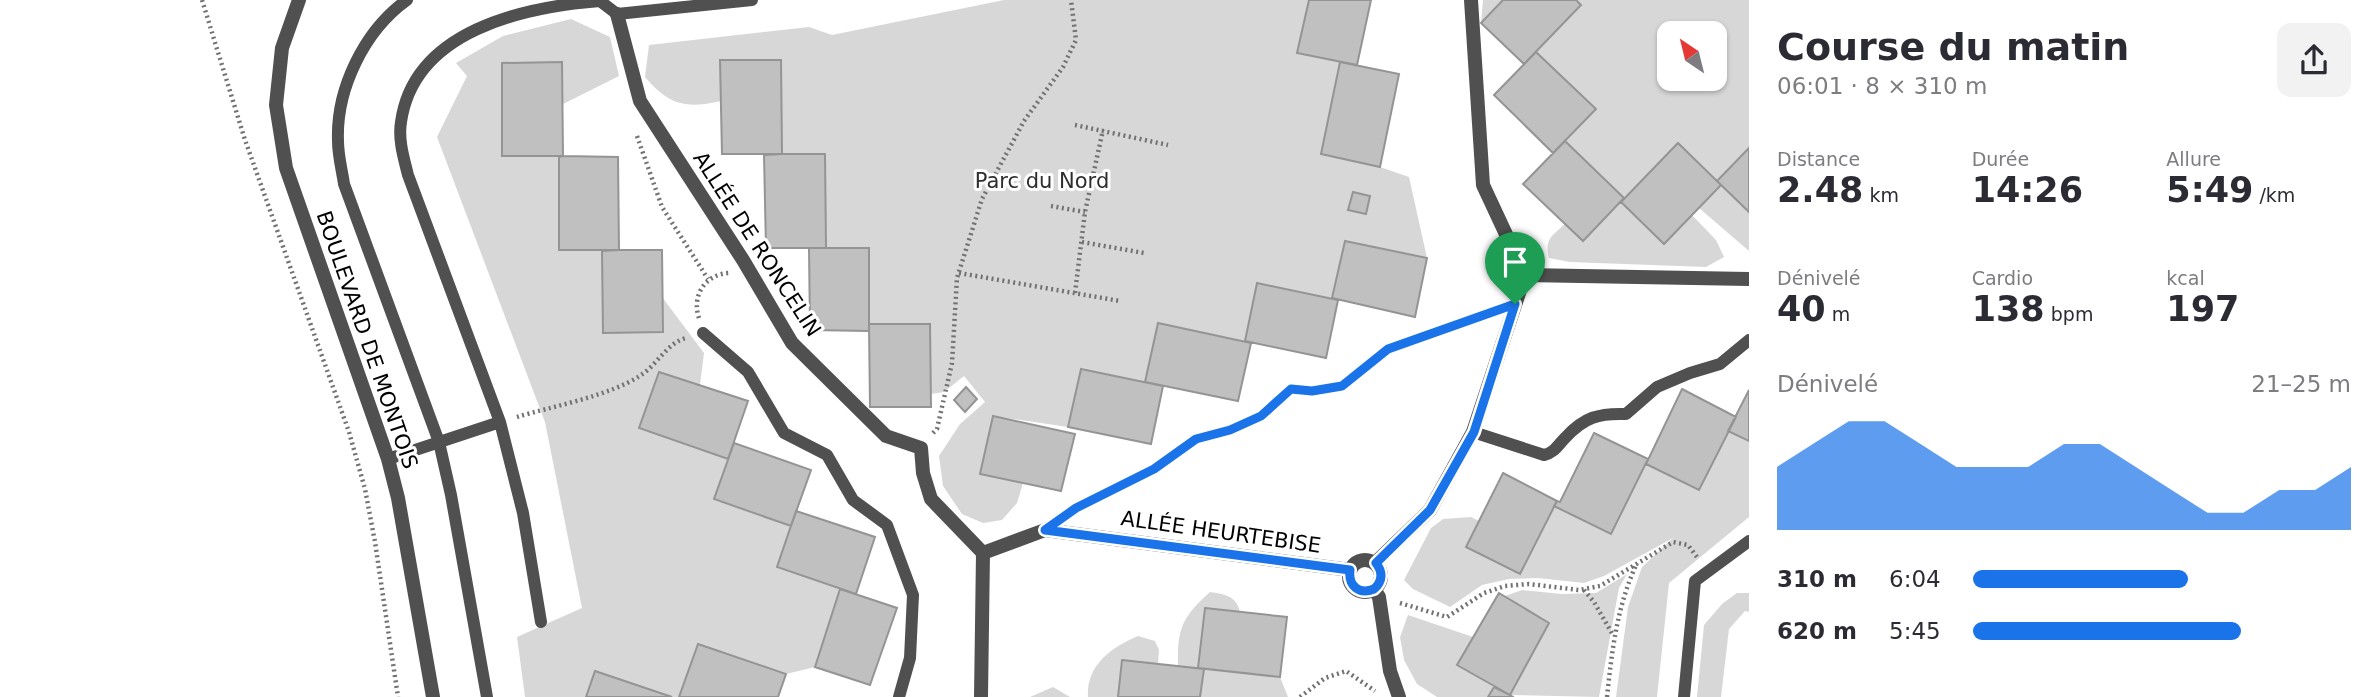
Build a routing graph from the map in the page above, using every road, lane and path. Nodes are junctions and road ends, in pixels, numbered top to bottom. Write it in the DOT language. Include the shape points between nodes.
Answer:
graph roads {
  1 [pos="202,0"];
  2 [pos="299,0"];
  3 [pos="407,0"];
  4 [pos="752,0"];
  5 [pos="1071,0"];
  6 [pos="1471,0"];
  7 [pos="577,1"];
  8 [pos="617,14"];
  9 [pos="640,101"];
  10 [pos="1075,125"];
  11 [pos="1103,130"];
  12 [pos="1168,145"];
  13 [pos="1051,206"];
  14 [pos="1085,212"];
  15 [pos="1082,242"];
  16 [pos="1143,253"];
  17 [pos="747,272"];
  18 [pos="959,273"];
  19 [pos="1525,275"];
  20 [pos="708,279"];
  21 [pos="1749,279"];
  22 [pos="1075,293"];
  23 [pos="1120,301"];
  24 [pos="1515,304"];
  25 [pos="703,333"];
  26 [pos="1749,340"];
  27 [pos="500,422"];
  28 [pos="1474,432"];
  29 [pos="439,442"];
  30 [pos="921,448"];
  31 [pos="388,459"];
  32 [pos="1045,530"];
  33 [pos="1749,541"];
  34 [pos="1736,551"];
  35 [pos="983,553"];
  36 [pos="1749,555"];
  37 [pos="1637,562"];
  38 [pos="1376,563"];
  39 [pos="1350,570"];
  40 [pos="1709,571"];
  41 [pos="1584,589"];
  42 [pos="1376,593"];
  43 [pos="541,622"];
  44 [pos="1614,636"];
  45 [pos="1379,693"];
  46 [pos="398,697"];
  47 [pos="433,697"];
  48 [pos="487,697"];
  49 [pos="899,697"];
  50 [pos="981,697"];
  51 [pos="1300,697"];
  52 [pos="1399,697"];
  53 [pos="1607,697"];
  54 [pos="1685,697"];
  1 -- 46 [label="path" via="245,140 349,432 375,542"];
  2 -- 31 [label="street, BOULEVARD DE MONTOIS" via="282,48 276,105 286,168"];
  3 -- 29 [label="lane" via="376,29 356,60 342,99 338,141 344,184"];
  4 -- 8 [label="lane"];
  5 -- 18 [label="path" via="1076,40 1063,67 1024,121 982,199"];
  6 -- 19 [label="street" via="1483,185"];
  7 -- 8 [label="lane" via="600,1"];
  7 -- 27 [label="lane" via="503,17 466,34 421,73 401,123 408,175"];
  8 -- 9 [label="street, ALLÉE DE RONCELIN"];
  9 -- 17 [label="street, ALLÉE DE RONCELIN"];
  9 -- 20 [label="path" via="637,137 662,207"];
  10 -- 11 [label="path"];
  11 -- 12 [label="path"];
  11 -- 14 [label="path"];
  13 -- 14 [label="path"];
  14 -- 15 [label="path"];
  15 -- 16 [label="path"];
  15 -- 22 [label="path"];
  17 -- 20 [label="path"];
  17 -- 30 [label="street, ALLÉE DE RONCELIN" via="792,343 886,436"];
  18 -- 22 [label="path"];
  18 -- 30 [label="path" via="952,363 937,429"];
  19 -- 21 [label="street"];
  19 -- 24 [label="street"];
  20 -- 25 [label="path" via="701,287 696,310"];
  22 -- 23 [label="path"];
  24 -- 28 [label="street"];
  24 -- 32 [label="lane" via="1388,349 1342,386 1291,389 1261,416 1196,439 1154,469 1076,508"];
  25 -- 27 [label="path" via="681,339 642,375 620,386"];
  25 -- 49 [label="lane" via="748,372 784,433 827,455 853,500 887,525 913,595 910,658"];
  26 -- 28 [label="lane" via="1720,364 1657,387 1626,414 1601,413 1573,429 1551,453 1544,455"];
  27 -- 29 [label="lane"];
  27 -- 43 [label="lane" via="523,513"];
  28 -- 38 [label="street" via="1430,510"];
  29 -- 31 [label="lane"];
  29 -- 48 [label="lane"];
  30 -- 35 [label="street" via="931,499"];
  31 -- 47 [label="street, BOULEVARD DE MONTOIS"];
  32 -- 35 [label="street, ALLÉE HEURTEBISE"];
  32 -- 39 [label="street, ALLÉE HEURTEBISE"];
  33 -- 34 [label="lane"];
  34 -- 36 [label="lane"];
  34 -- 40 [label="lane"];
  35 -- 50 [label="street"];
  37 -- 40 [label="path" via="1673,542 1688,545"];
  37 -- 41 [label="path" via="1600,586"];
  37 -- 44 [label="path"];
  38 -- 39 [label="street" via="1358,561"];
  38 -- 42 [label="street" via="1381,580"];
  39 -- 42 [label="street" via="1355,588"];
  40 -- 54 [label="lane" via="1695,581"];
  41 -- 42 [label="path" via="1505,586 1484,593 1447,617"];
  41 -- 44 [label="path"];
  42 -- 52 [label="street"];
  44 -- 53 [label="path"];
  45 -- 51 [label="path" via="1346,671 1325,678"];
}
